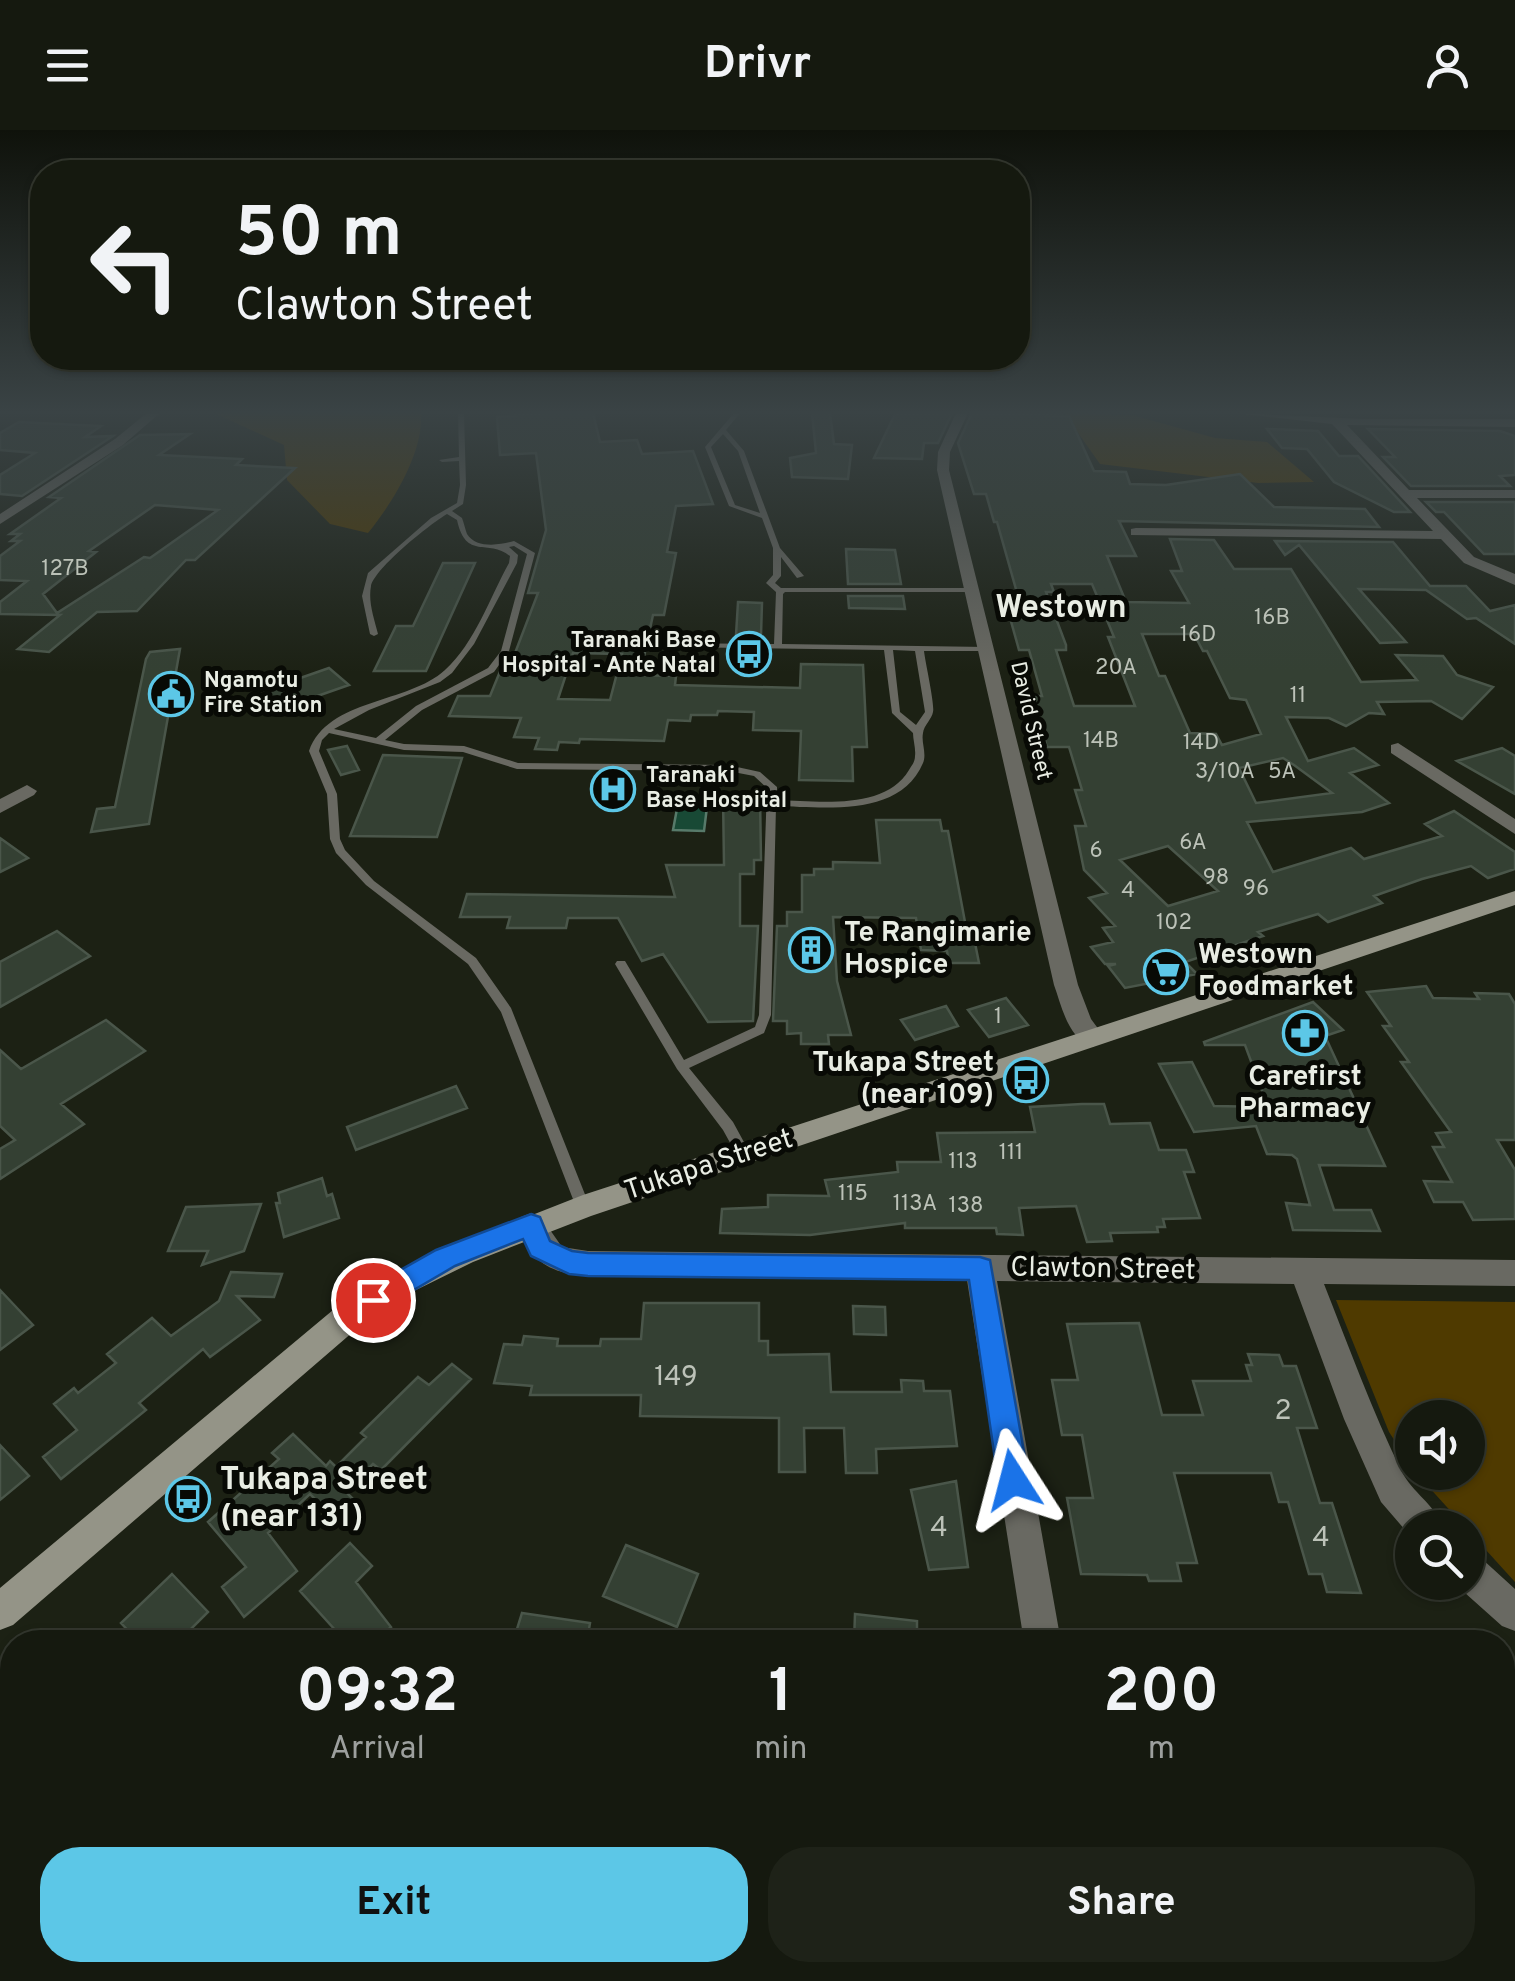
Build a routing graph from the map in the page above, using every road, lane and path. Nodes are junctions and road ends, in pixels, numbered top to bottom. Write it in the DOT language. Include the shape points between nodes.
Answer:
graph roads {
  1 [pos="31,499"];
  2 [pos="460,499"];
  3 [pos="728,499"];
  4 [pos="758,499"];
  5 [pos="951,499"];
  6 [pos="1408,499"];
  7 [pos="449,512"];
  8 [pos="764,516"];
  9 [pos="0,520"];
  10 [pos="1136,532"];
  11 [pos="1442,535"];
  12 [pos="505,548"];
  13 [pos="777,548"];
  14 [pos="777,576"];
  15 [pos="803,577"];
  16 [pos="1515,580"];
  17 [pos="971,586"];
  18 [pos="800,587"];
  19 [pos="784,590"];
  20 [pos="374,634"];
  21 [pos="668,645"];
  22 [pos="778,646"];
  23 [pos="888,647"];
  24 [pos="918,648"];
  25 [pos="987,649"];
  26 [pos="326,730"];
  27 [pos="918,730"];
  28 [pos="377,742"];
  29 [pos="1398,748"];
  30 [pos="27,790"];
  31 [pos="772,803"];
  32 [pos="0,806"];
  33 [pos="1515,828"];
  34 [pos="1515,898"];
  35 [pos="621,964"];
  36 [pos="1092,1038"];
  37 [pos="681,1066"];
  38 [pos="744,1154"];
  39 [pos="583,1207"];
  40 [pos="531,1225"];
  41 [pos="980,1268"];
  42 [pos="1305,1272"];
  43 [pos="1515,1272"];
  44 [pos="1411,1510"];
  45 [pos="1485,1586"];
  46 [pos="0,1612"];
  47 [pos="1515,1612"];
  48 [pos="1040,1630"];
  1 -- 9 [label="street"];
  2 -- 7 [label="lane"];
  3 -- 8 [label="lane"];
  4 -- 8 [label="lane"];
  5 -- 17 [label="street, David Street"];
  6 -- 11 [label="street"];
  7 -- 12 [label="lane" via="460,519 466,540"];
  7 -- 20 [label="lane" via="372,573 366,609"];
  8 -- 13 [label="lane"];
  10 -- 11 [label="street"];
  11 -- 16 [label="street" via="1481,568"];
  12 -- 26 [label="lane" via="512,563 453,670"];
  12 -- 28 [label="lane" via="514,544 531,552 498,661 482,677 404,717"];
  13 -- 14 [label="lane"];
  13 -- 15 [label="lane"];
  14 -- 15 [label="lane"];
  14 -- 19 [label="lane" via="771,586"];
  15 -- 17 [label="lane"];
  15 -- 18 [label="lane"];
  17 -- 18 [label="lane"];
  17 -- 25 [label="street, David Street"];
  18 -- 19 [label="lane"];
  19 -- 22 [label="lane"];
  21 -- 22 [label="lane"];
  22 -- 23 [label="lane"];
  23 -- 24 [label="lane"];
  23 -- 27 [label="lane" via="896,713"];
  24 -- 25 [label="lane"];
  24 -- 27 [label="lane" via="929,712"];
  25 -- 36 [label="street, David Street" via="1066,985"];
  26 -- 28 [label="lane"];
  26 -- 39 [label="lane" via="314,752 332,794 340,850 370,883 472,961 491,985"];
  27 -- 31 [label="lane" via="921,758 896,790 870,802"];
  28 -- 31 [label="lane" via="464,749 517,766 728,768 757,774 772,787"];
  29 -- 33 [label="street"];
  30 -- 32 [label="street"];
  31 -- 37 [label="lane" via="760,1030"];
  34 -- 36 [label="main road, Tukapa Street"];
  35 -- 37 [label="lane"];
  36 -- 38 [label="main road, Tukapa Street"];
  37 -- 38 [label="lane"];
  38 -- 39 [label="main road, Tukapa Street"];
  39 -- 40 [label="main road, Tukapa Street"];
  40 -- 41 [label="street, Clawton Street" via="540,1248 588,1264"];
  40 -- 46 [label="main road, Tukapa Street" via="446,1258 350,1316"];
  41 -- 42 [label="street, Clawton Street"];
  41 -- 48 [label="street"];
  42 -- 43 [label="street, Clawton Street"];
  42 -- 44 [label="street" via="1360,1419 1393,1490"];
  45 -- 47 [label="street"];
}
